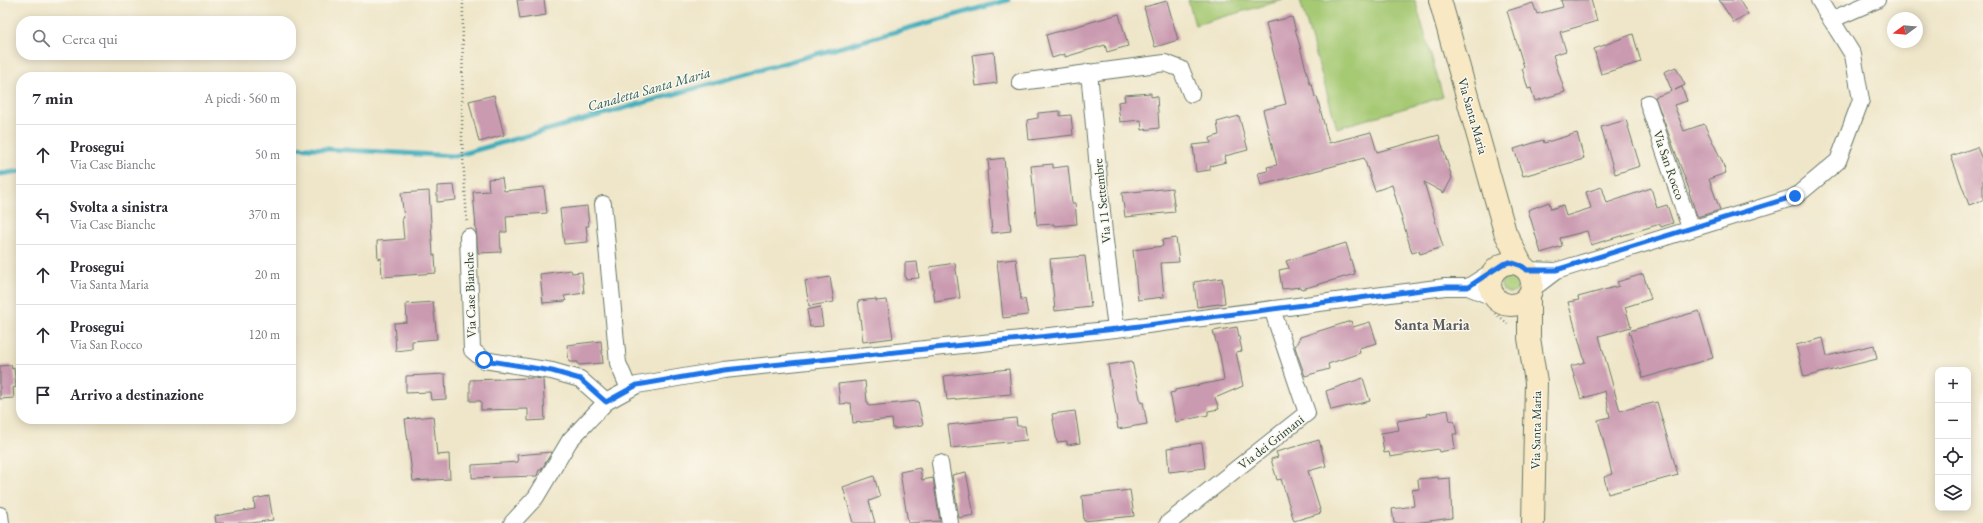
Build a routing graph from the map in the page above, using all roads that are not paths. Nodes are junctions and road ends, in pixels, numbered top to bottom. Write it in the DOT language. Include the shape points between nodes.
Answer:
graph roads {
  1 [pos="1440,0"];
  2 [pos="1819,0"];
  3 [pos="1877,0"];
  4 [pos="1831,20"];
  5 [pos="1089,72"];
  6 [pos="1020,82"];
  7 [pos="1191,94"];
  8 [pos="1648,103"];
  9 [pos="603,204"];
  10 [pos="1690,228"];
  11 [pos="1505,232"];
  12 [pos="468,237"];
  13 [pos="1495,269"];
  14 [pos="1527,280"];
  15 [pos="1468,287"];
  16 [pos="1497,304"];
  17 [pos="1272,309"];
  18 [pos="1116,329"];
  19 [pos="1520,333"];
  20 [pos="629,389"];
  21 [pos="606,402"];
  22 [pos="940,463"];
  23 [pos="0,515"];
  24 [pos="1,523"];
  25 [pos="512,523"];
  26 [pos="950,523"];
  27 [pos="1168,523"];
  28 [pos="1533,523"];
  1 -- 11 [label="main road, Via Santa Maria"];
  2 -- 4 [label="street"];
  3 -- 4 [label="street"];
  4 -- 10 [label="street" via="1852,55 1861,100 1838,161 1795,196"];
  5 -- 6 [label="street"];
  5 -- 7 [label="street" via="1165,63 1180,69"];
  5 -- 18 [label="street, Via 11 Settembre"];
  8 -- 10 [label="street, Via San Rocco"];
  9 -- 20 [label="street" via="618,363"];
  10 -- 14 [label="street"];
  11 -- 13 [label="main road, Via Santa Maria"];
  11 -- 14 [label="main road, Via Santa Maria"];
  12 -- 21 [label="street, Via Case Bianche" via="472,350 484,360 552,371 580,379"];
  13 -- 14 [label="main road" via="1510,262"];
  13 -- 15 [label="street"];
  13 -- 16 [label="main road, Via Santa Maria" via="1489,285"];
  14 -- 16 [label="main road" via="1518,304"];
  14 -- 19 [label="main road, Via Santa Maria"];
  15 -- 16 [label="street"];
  15 -- 17 [label="street" via="1445,287"];
  16 -- 19 [label="main road, Via Santa Maria"];
  17 -- 18 [label="street"];
  17 -- 27 [label="street, Via dei Grimani" via="1307,413"];
  18 -- 20 [label="street" via="724,370 637,385"];
  19 -- 28 [label="main road, Via Santa Maria" via="1536,382"];
  20 -- 21 [label="street"];
  21 -- 25 [label="street" via="570,440 536,497"];
  22 -- 26 [label="street"];
  23 -- 24 [label="street"];
}
